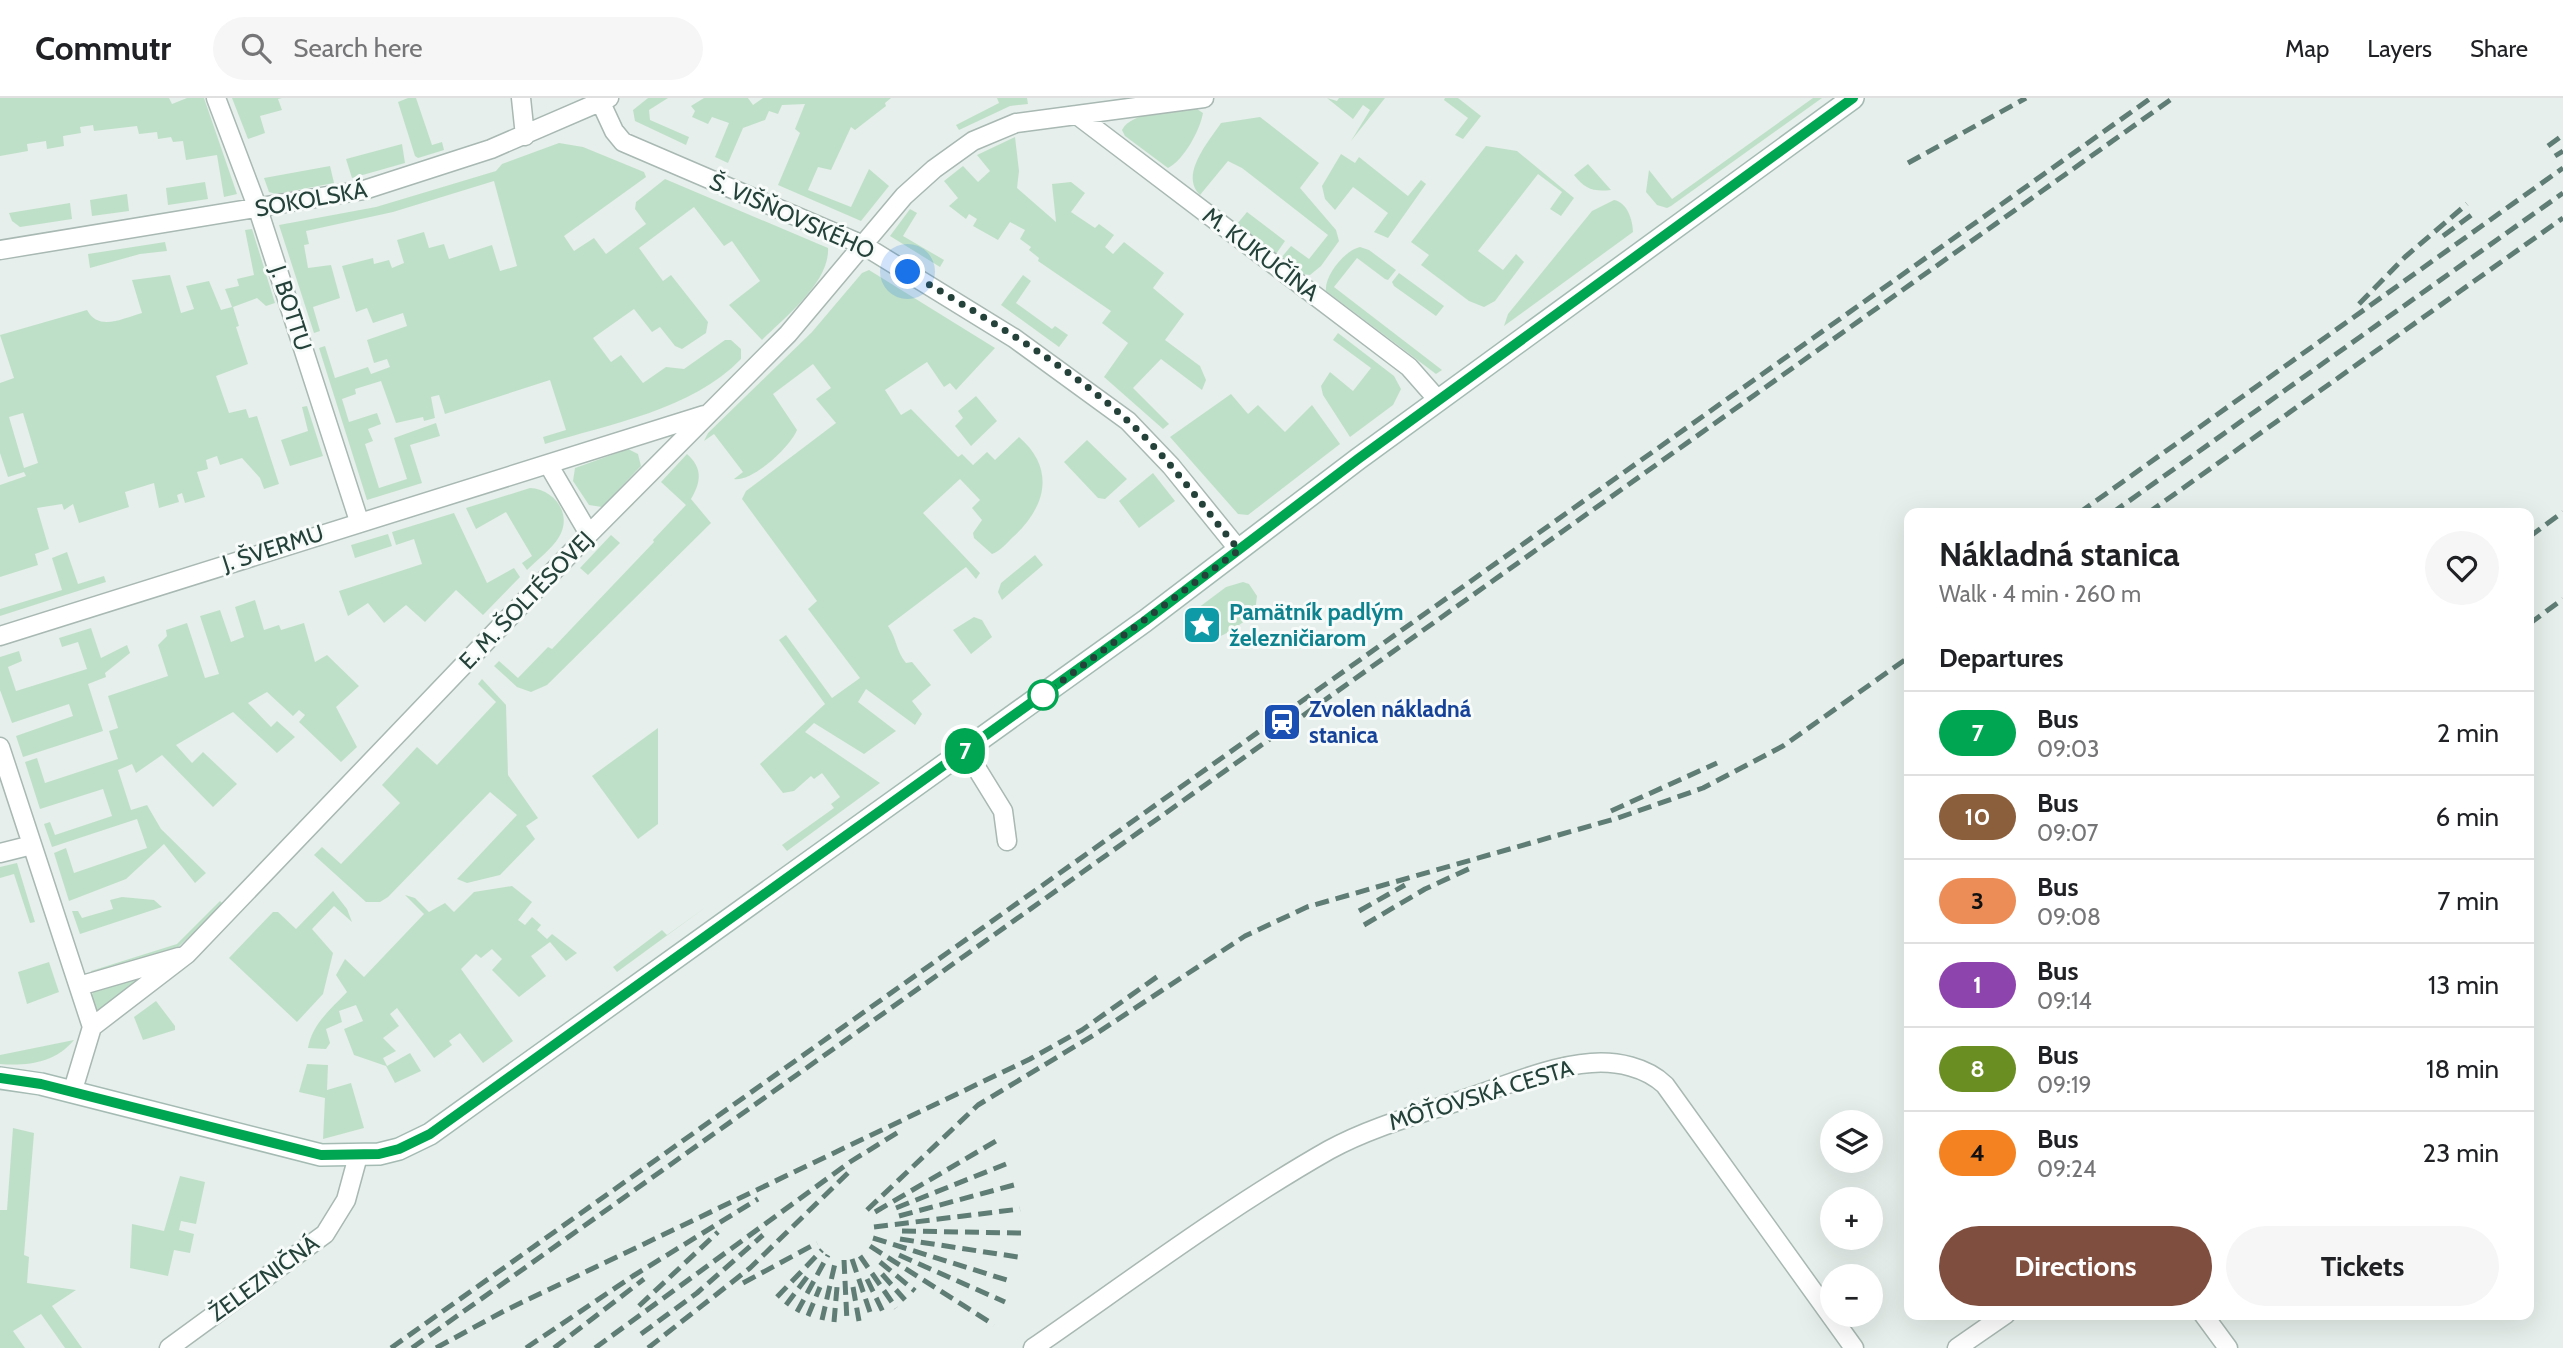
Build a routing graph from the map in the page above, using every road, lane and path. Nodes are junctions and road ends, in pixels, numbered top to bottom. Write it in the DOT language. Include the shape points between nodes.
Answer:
graph roads {
  1 [pos="216,98"];
  2 [pos="521,98"];
  3 [pos="1204,98"];
  4 [pos="1853,98"];
  5 [pos="605,100"];
  6 [pos="1077,115"];
  7 [pos="525,136"];
  8 [pos="258,209"];
  9 [pos="2,244"];
  10 [pos="863,244"];
  11 [pos="1438,400"];
  12 [pos="708,414"];
  13 [pos="548,464"];
  14 [pos="359,521"];
  15 [pos="589,534"];
  16 [pos="1239,550"];
  17 [pos="0,636"];
  18 [pos="0,747"];
  19 [pos="965,751"];
  20 [pos="1007,841"];
  21 [pos="32,845"];
  22 [pos="0,853"];
  23 [pos="187,954"];
  24 [pos="79,986"];
  25 [pos="92,1027"];
  26 [pos="0,1078"];
  27 [pos="72,1093"];
  28 [pos="358,1156"];
  29 [pos="1997,1320"];
  30 [pos="2207,1320"];
  31 [pos="169,1348"];
  32 [pos="1033,1348"];
  33 [pos="1854,1348"];
  34 [pos="1957,1348"];
  35 [pos="2228,1348"];
  1 -- 8 [label="street, J. BOTTU"];
  2 -- 7 [label="street"];
  3 -- 6 [label="street, E. M. ŠOLTÉSOVEJ"];
  4 -- 11 [label="street"];
  5 -- 7 [label="street, SOKOLSKÁ"];
  5 -- 10 [label="street, Š. VIŠŇOVSKÉHO" via="614,131 623,142"];
  6 -- 10 [label="street, E. M. ŠOLTÉSOVEJ" via="1016,123 973,141 915,184"];
  6 -- 11 [label="street, M. KUKUČÍNA" via="1409,367"];
  7 -- 8 [label="street, SOKOLSKÁ" via="406,179"];
  8 -- 9 [label="street, SOKOLSKÁ"];
  8 -- 14 [label="street, J. BOTTU"];
  10 -- 12 [label="street, E. M. ŠOLTÉSOVEJ" via="812,309"];
  10 -- 16 [label="street, Š. VIŠŇOVSKÉHO" via="971,309 1105,401 1150,443"];
  11 -- 16 [label="street"];
  12 -- 13 [label="street, J. ŠVERMU"];
  12 -- 15 [label="street, E. M. ŠOLTÉSOVEJ"];
  13 -- 14 [label="street, J. ŠVERMU"];
  13 -- 15 [label="street"];
  14 -- 17 [label="street, J. ŠVERMU"];
  15 -- 23 [label="street, E. M. ŠOLTÉSOVEJ"];
  16 -- 19 [label="street"];
  18 -- 21 [label="street"];
  19 -- 20 [label="street" via="1003,811"];
  19 -- 28 [label="street" via="452,1121 399,1149"];
  21 -- 22 [label="street"];
  21 -- 24 [label="street"];
  23 -- 24 [label="street, E. M. ŠOLTÉSOVEJ"];
  23 -- 25 [label="street, E. M. ŠOLTÉSOVEJ"];
  24 -- 25 [label="street"];
  25 -- 27 [label="street"];
  26 -- 27 [label="street"];
  27 -- 28 [label="street" via="295,1150"];
  28 -- 31 [label="street, ŽELEZNIČNÁ" via="346,1200 325,1234"];
  29 -- 34 [label="street"];
  30 -- 35 [label="street"];
  32 -- 33 [label="street, MÔŤOVSKÁ CESTA" via="1347,1141 1506,1085 1573,1066 1605,1063 1644,1071 1665,1085"];
}
